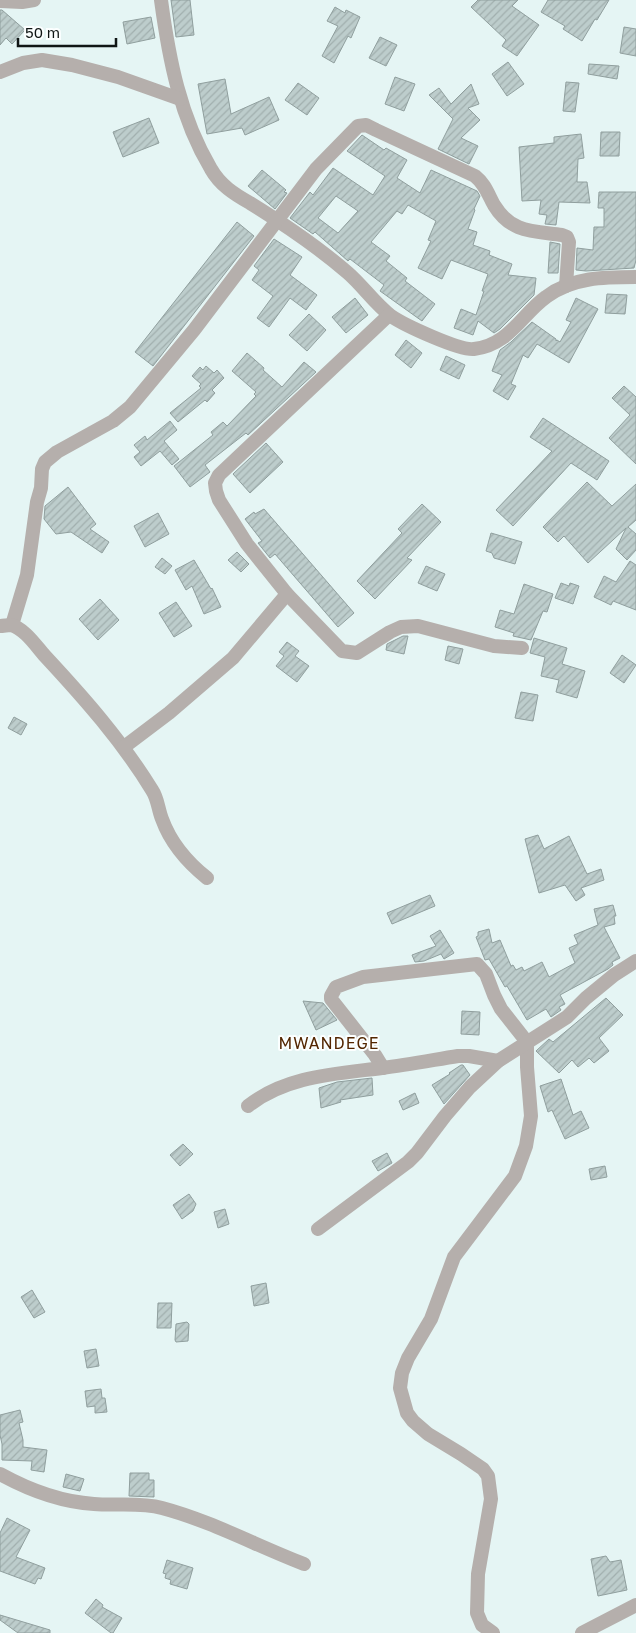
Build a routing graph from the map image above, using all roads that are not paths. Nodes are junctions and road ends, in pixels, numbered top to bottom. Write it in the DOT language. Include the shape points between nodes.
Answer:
graph roads {
  1 [pos="34,0"];
  2 [pos="161,0"];
  3 [pos="0,1"];
  4 [pos="0,72"];
  5 [pos="180,98"];
  6 [pos="278,221"];
  7 [pos="636,277"];
  8 [pos="566,286"];
  9 [pos="390,315"];
  10 [pos="287,594"];
  11 [pos="6,626"];
  12 [pos="522,648"];
  13 [pos="124,747"];
  14 [pos="207,878"];
  15 [pos="636,961"];
  16 [pos="527,1042"];
  17 [pos="498,1061"];
  18 [pos="383,1068"];
  19 [pos="248,1106"];
  20 [pos="318,1229"];
  21 [pos="0,1474"];
  22 [pos="304,1564"];
  23 [pos="636,1604"];
  24 [pos="492,1633"];
  25 [pos="582,1633"];
  1 -- 3 [label="street"];
  2 -- 5 [label="street"];
  4 -- 5 [label="street" via="42,60 118,77"];
  5 -- 6 [label="street" via="194,137 223,185"];
  6 -- 8 [label="street" via="316,170 355,128 362,125 475,176 503,218 514,227 567,237"];
  6 -- 9 [label="street" via="328,256"];
  6 -- 11 [label="street" via="130,407 113,421 45,462 27,575"];
  7 -- 8 [label="street" via="593,278"];
  8 -- 9 [label="street" via="546,296 498,341 476,349 462,348"];
  9 -- 10 [label="street" via="238,456 216,483 219,500 230,519"];
  10 -- 12 [label="street" via="342,651 350,653 358,654 401,627 418,626 494,646"];
  10 -- 13 [label="street" via="233,658"];
  11 -- 13 [label="street" via="27,636"];
  13 -- 14 [label="street" via="155,794 165,828 175,846 189,864"];
  15 -- 16 [label="street" via="614,975 567,1016"];
  16 -- 17 [label="street"];
  16 -- 18 [label="street" via="501,1009 486,974 477,964 363,977 336,987 331,999"];
  16 -- 24 [label="street" via="531,1116 526,1146 515,1176 454,1257 432,1316 402,1372 400,1388 407,1413 413,1420 428,1434 483,1469 488,1476 490,1499 478,1574 477,1613 482,1625"];
  17 -- 18 [label="street" via="458,1056"];
  17 -- 20 [label="street" via="470,1087 408,1162"];
  18 -- 19 [label="street" via="308,1078 270,1091"];
  21 -- 22 [label="street" via="39,1492 74,1502 163,1508"];
  23 -- 25 [label="street"];
}
